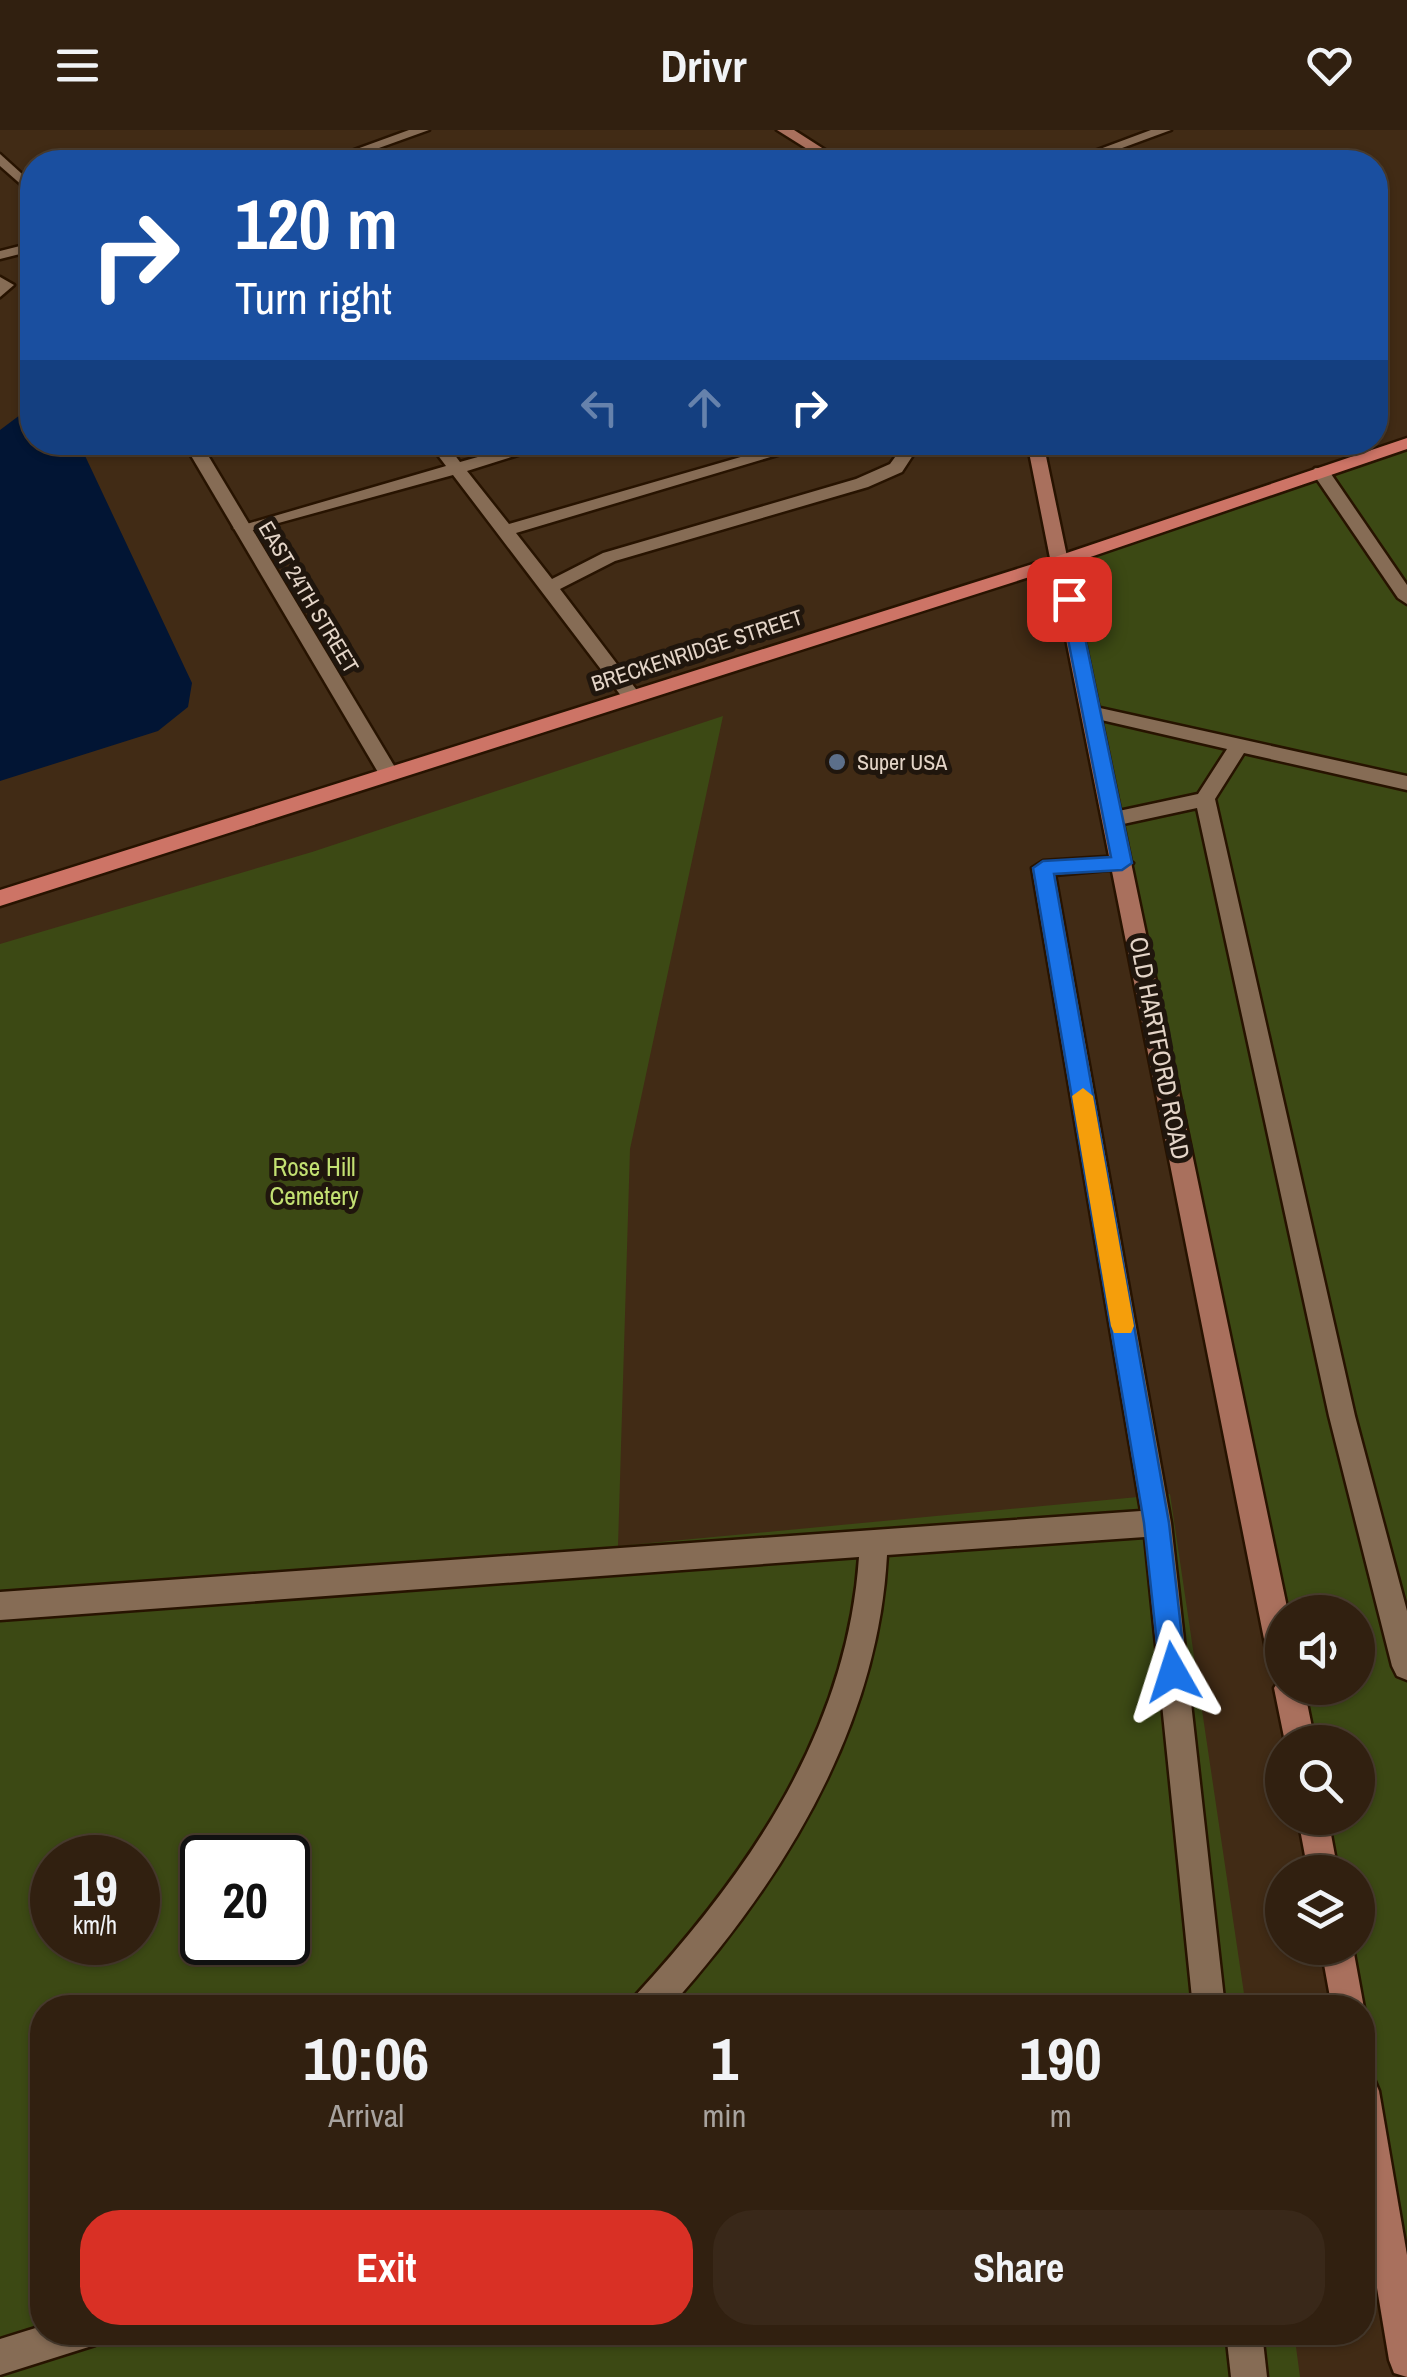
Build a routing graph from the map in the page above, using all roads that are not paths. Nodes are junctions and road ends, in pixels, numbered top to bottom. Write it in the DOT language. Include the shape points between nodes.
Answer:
graph roads {
  1 [pos="422,130"];
  2 [pos="784,130"];
  3 [pos="1164,130"];
  4 [pos="363,150"];
  5 [pos="818,150"];
  6 [pos="1106,150"];
  7 [pos="0,158"];
  8 [pos="20,178"];
  9 [pos="0,282"];
  10 [pos="0,292"];
  11 [pos="199,455"];
  12 [pos="446,455"];
  13 [pos="504,455"];
  14 [pos="768,455"];
  15 [pos="904,455"];
  16 [pos="1039,455"];
  17 [pos="1371,455"];
  18 [pos="456,468"];
  19 [pos="1321,472"];
  20 [pos="242,528"];
  21 [pos="503,531"];
  22 [pos="1061,561"];
  23 [pos="549,586"];
  24 [pos="1407,598"];
  25 [pos="632,698"];
  26 [pos="1092,712"];
  27 [pos="1239,745"];
  28 [pos="389,774"];
  29 [pos="1407,783"];
  30 [pos="1204,799"];
  31 [pos="1114,819"];
  32 [pos="1122,863"];
  33 [pos="0,898"];
  34 [pos="1157,1523"];
  35 [pos="874,1544"];
  36 [pos="1270,1595"];
  37 [pos="0,1606"];
  38 [pos="1407,1666"];
  39 [pos="1340,1965"];
  40 [pos="659,1995"];
  41 [pos="1208,1995"];
  42 [pos="1346,1995"];
  43 [pos="1375,2169"];
  44 [pos="39,2345"];
  45 [pos="1245,2345"];
  46 [pos="0,2357"];
  47 [pos="1407,2360"];
  48 [pos="1249,2377"];
  1 -- 4 [label="street"];
  2 -- 5 [label="main road"];
  3 -- 6 [label="street"];
  7 -- 8 [label="street"];
  9 -- 10 [label="street" via="6,285"];
  11 -- 20 [label="street, EAST 24TH STREET"];
  12 -- 18 [label="street"];
  13 -- 18 [label="street"];
  14 -- 21 [label="street"];
  15 -- 23 [label="street" via="896,468 862,482 609,557"];
  16 -- 22 [label="main road, OLD HARTFORD ROAD"];
  17 -- 19 [label="main road, BRECKENRIDGE STREET"];
  18 -- 20 [label="street"];
  18 -- 21 [label="street"];
  19 -- 22 [label="main road, BRECKENRIDGE STREET"];
  19 -- 24 [label="street"];
  20 -- 28 [label="street, EAST 24TH STREET"];
  21 -- 23 [label="street"];
  22 -- 25 [label="main road, BRECKENRIDGE STREET"];
  22 -- 26 [label="main road, OLD HARTFORD ROAD"];
  23 -- 25 [label="street"];
  25 -- 28 [label="main road, BRECKENRIDGE STREET"];
  26 -- 27 [label="street"];
  26 -- 31 [label="main road, OLD HARTFORD ROAD"];
  27 -- 29 [label="street"];
  27 -- 30 [label="street"];
  28 -- 33 [label="main road, BRECKENRIDGE STREET"];
  30 -- 31 [label="street"];
  30 -- 38 [label="street" via="1342,1416"];
  31 -- 32 [label="main road, OLD HARTFORD ROAD"];
  32 -- 34 [label="street" via="1043,868"];
  32 -- 36 [label="main road, OLD HARTFORD ROAD"];
  34 -- 35 [label="street"];
  34 -- 41 [label="street"];
  35 -- 37 [label="street"];
  35 -- 40 [label="street" via="859,1662 828,1741 745,1888"];
  39 -- 42 [label="main road"];
  43 -- 47 [label="main road"];
  44 -- 46 [label="street"];
  45 -- 48 [label="street"];
}
